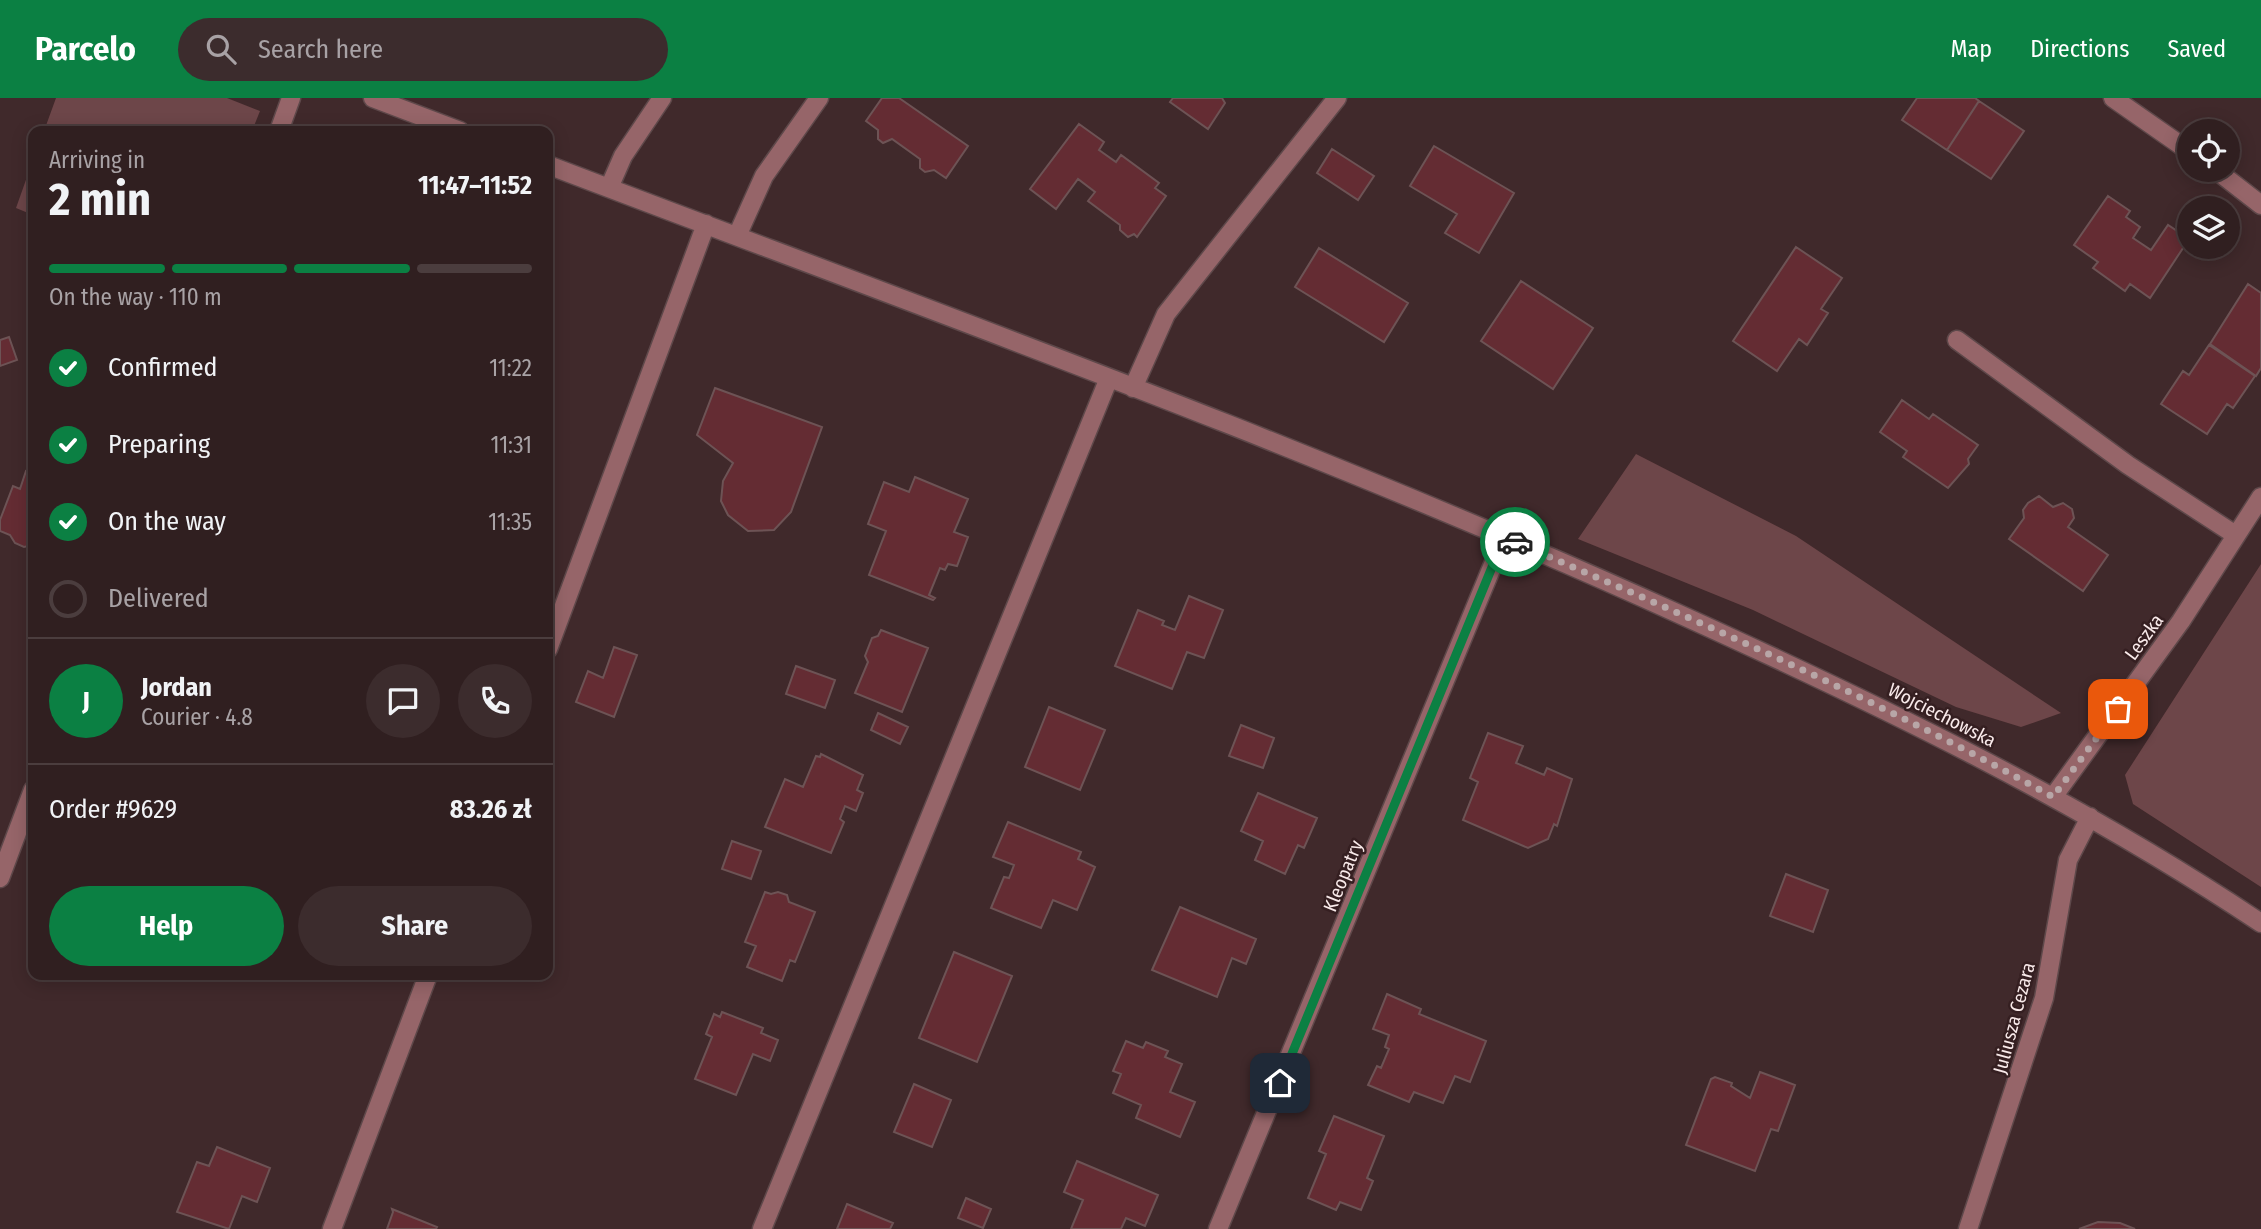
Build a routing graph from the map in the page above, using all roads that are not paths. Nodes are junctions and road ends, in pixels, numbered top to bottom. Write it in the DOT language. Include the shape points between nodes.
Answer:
graph roads {
  1 [pos="291,98"];
  2 [pos="373,98"];
  3 [pos="662,98"];
  4 [pos="819,98"];
  5 [pos="1337,98"];
  6 [pos="2113,98"];
  7 [pos="394,102"];
  8 [pos="281,126"];
  9 [pos="449,126"];
  10 [pos="2177,143"];
  11 [pos="553,167"];
  12 [pos="2231,182"];
  13 [pos="609,188"];
  14 [pos="2261,205"];
  15 [pos="706,225"];
  16 [pos="737,236"];
  17 [pos="1957,340"];
  18 [pos="1110,378"];
  19 [pos="1133,387"];
  20 [pos="2261,497"];
  21 [pos="2234,534"];
  22 [pos="1504,538"];
  23 [pos="553,636"];
  24 [pos="2053,797"];
  25 [pos="28,803"];
  26 [pos="2090,817"];
  27 [pos="0,878"];
  28 [pos="2261,923"];
  29 [pos="426,980"];
  30 [pos="332,1229"];
  31 [pos="762,1229"];
  32 [pos="1218,1229"];
  33 [pos="1968,1229"];
  1 -- 8 [label="street"];
  2 -- 7 [label="street"];
  3 -- 13 [label="street" via="623,156"];
  4 -- 16 [label="street" via="764,176"];
  5 -- 19 [label="street" via="1166,314"];
  6 -- 10 [label="street"];
  7 -- 9 [label="street"];
  11 -- 13 [label="street, Wojciechowska"];
  12 -- 14 [label="street"];
  13 -- 15 [label="street, Wojciechowska"];
  15 -- 16 [label="street, Wojciechowska"];
  15 -- 23 [label="street"];
  16 -- 18 [label="street, Wojciechowska"];
  17 -- 21 [label="street" via="2128,465"];
  18 -- 19 [label="street, Wojciechowska"];
  18 -- 31 [label="street"];
  19 -- 22 [label="street, Wojciechowska"];
  20 -- 21 [label="street, Leszka"];
  21 -- 24 [label="street, Leszka" via="2181,621"];
  22 -- 24 [label="street, Wojciechowska" via="1854,694"];
  22 -- 32 [label="street, Kleopatry"];
  24 -- 26 [label="street, Wojciechowska"];
  25 -- 27 [label="street"];
  26 -- 28 [label="street, Wojciechowska"];
  26 -- 33 [label="street, Juliusza Cezara" via="2068,860 2040,1011"];
  29 -- 30 [label="street"];
}
